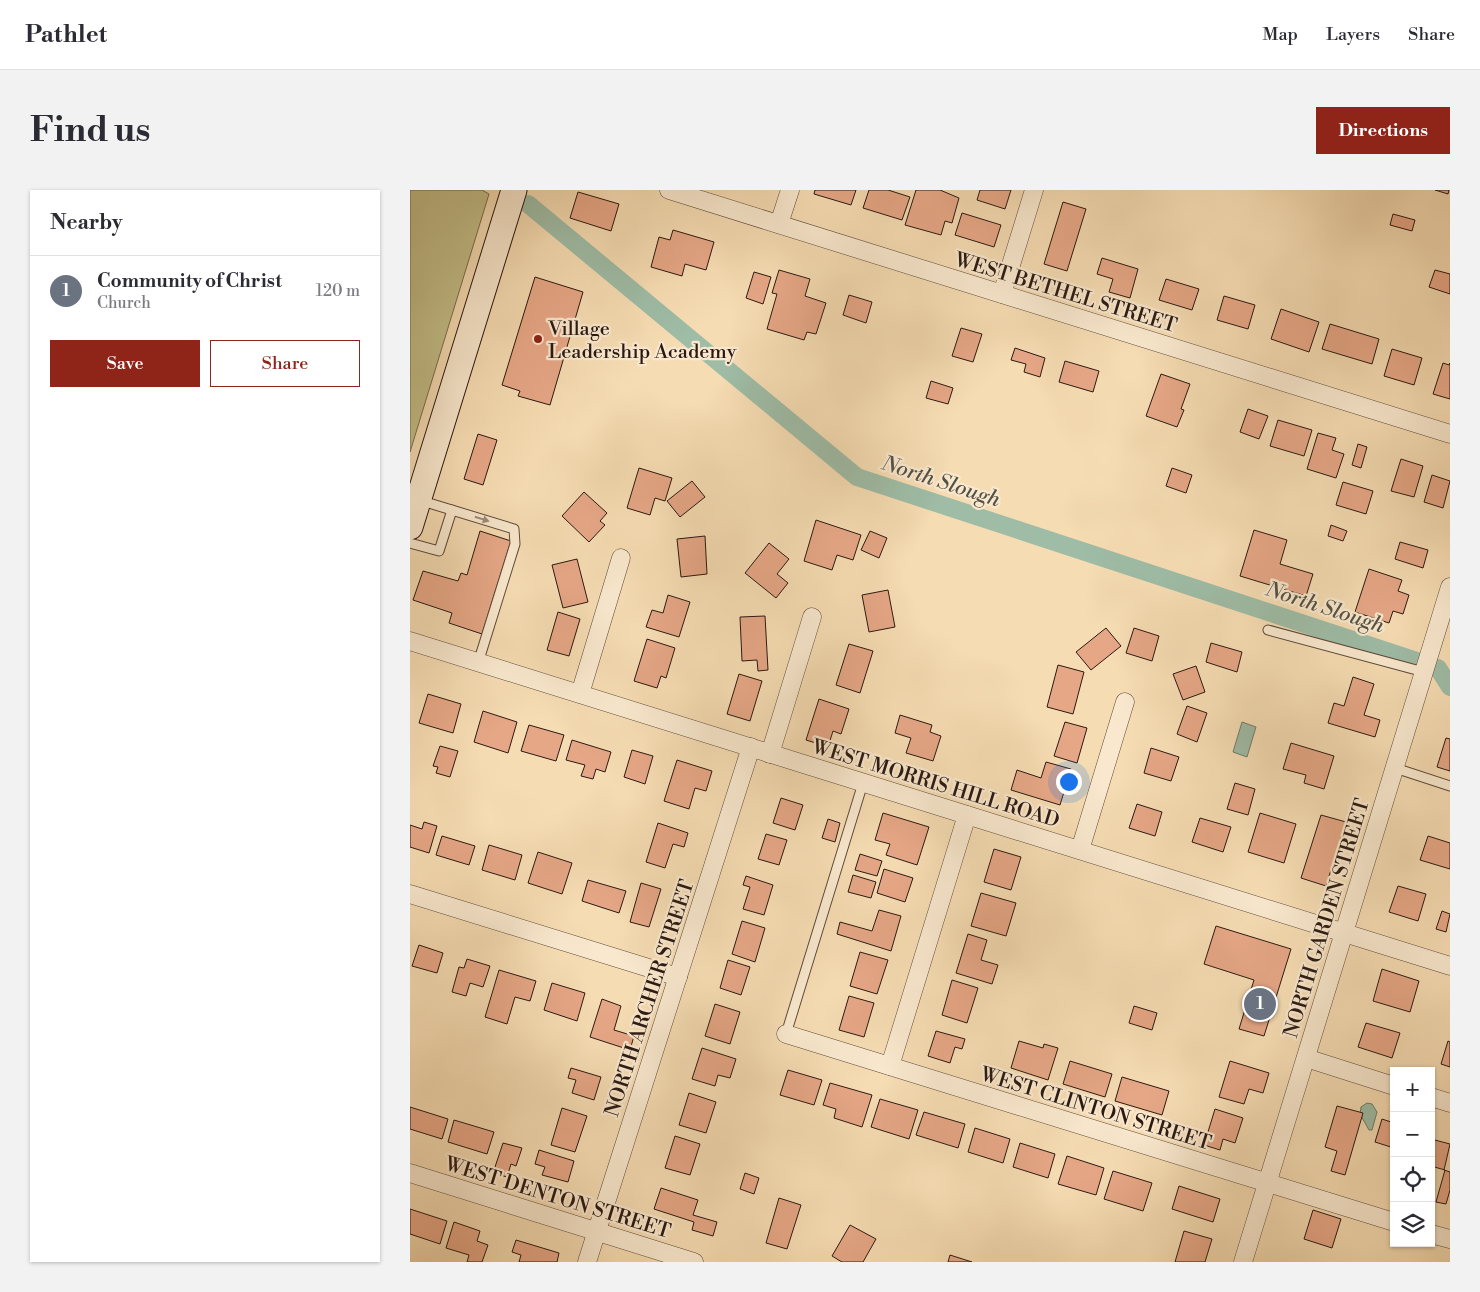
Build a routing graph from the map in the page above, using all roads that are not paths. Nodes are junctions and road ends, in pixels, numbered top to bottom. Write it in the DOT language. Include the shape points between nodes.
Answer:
graph roads {
  1 [pos="514,190"];
  2 [pos="669,190"];
  3 [pos="790,190"];
  4 [pos="1034,190"];
  5 [pos="779,224"];
  6 [pos="1002,294"];
  7 [pos="1450,434"];
  8 [pos="419,500"];
  9 [pos="452,510"];
  10 [pos="410,527"];
  11 [pos="410,542"];
  12 [pos="621,558"];
  13 [pos="1450,587"];
  14 [pos="812,617"];
  15 [pos="1268,630"];
  16 [pos="410,641"];
  17 [pos="478,662"];
  18 [pos="1424,672"];
  19 [pos="580,694"];
  20 [pos="1125,702"];
  21 [pos="751,747"];
  22 [pos="770,754"];
  23 [pos="1395,768"];
  24 [pos="863,783"];
  25 [pos="1450,786"];
  26 [pos="967,815"];
  27 [pos="1080,850"];
  28 [pos="410,894"];
  29 [pos="1344,933"];
  30 [pos="1450,966"];
  31 [pos="678,976"];
  32 [pos="786,1034"];
  33 [pos="1306,1058"];
  34 [pos="890,1066"];
  35 [pos="1390,1085"];
  36 [pos="1435,1098"];
  37 [pos="1450,1103"];
  38 [pos="410,1173"];
  39 [pos="1267,1183"];
  40 [pos="1390,1221"];
  41 [pos="597,1232"];
  42 [pos="1435,1235"];
  43 [pos="1450,1239"];
  44 [pos="587,1262"];
  45 [pos="694,1262"];
  46 [pos="1243,1262"];
  1 -- 8 [label="street"];
  2 -- 5 [label="street, WEST BETHEL STREET"];
  3 -- 5 [label="street"];
  4 -- 6 [label="street"];
  5 -- 6 [label="street, WEST BETHEL STREET"];
  6 -- 7 [label="street, WEST BETHEL STREET"];
  8 -- 9 [label="lane"];
  8 -- 10 [label="street"];
  9 -- 11 [label="lane" via="439,552"];
  9 -- 17 [label="lane, one-way" via="514,530 515,544"];
  12 -- 19 [label="street"];
  13 -- 18 [label="street, NORTH GARDEN STREET"];
  14 -- 22 [label="street"];
  15 -- 18 [label="lane"];
  16 -- 17 [label="street, WEST MORRIS HILL ROAD"];
  17 -- 19 [label="street, WEST MORRIS HILL ROAD"];
  18 -- 23 [label="street, NORTH GARDEN STREET"];
  19 -- 21 [label="street, WEST MORRIS HILL ROAD"];
  20 -- 27 [label="street"];
  21 -- 22 [label="street, WEST MORRIS HILL ROAD"];
  21 -- 31 [label="street, NORTH ARCHER STREET"];
  22 -- 24 [label="street, WEST MORRIS HILL ROAD"];
  23 -- 25 [label="lane"];
  23 -- 29 [label="street, NORTH GARDEN STREET"];
  24 -- 26 [label="street, WEST MORRIS HILL ROAD"];
  24 -- 32 [label="lane"];
  26 -- 27 [label="street, WEST MORRIS HILL ROAD"];
  26 -- 34 [label="street"];
  27 -- 29 [label="street, WEST MORRIS HILL ROAD"];
  28 -- 31 [label="street"];
  29 -- 30 [label="street, WEST MORRIS HILL ROAD"];
  29 -- 33 [label="street, NORTH GARDEN STREET"];
  31 -- 41 [label="street, NORTH ARCHER STREET"];
  32 -- 34 [label="street, WEST CLINTON STREET"];
  33 -- 35 [label="street"];
  33 -- 39 [label="street, NORTH GARDEN STREET"];
  34 -- 39 [label="street, WEST CLINTON STREET"];
  36 -- 37 [label="street"];
  38 -- 41 [label="street, WEST DENTON STREET"];
  39 -- 40 [label="street, WEST CLINTON STREET"];
  39 -- 46 [label="street, NORTH GARDEN STREET"];
  41 -- 44 [label="street, NORTH ARCHER STREET"];
  41 -- 45 [label="street, WEST DENTON STREET"];
  42 -- 43 [label="street"];
}
